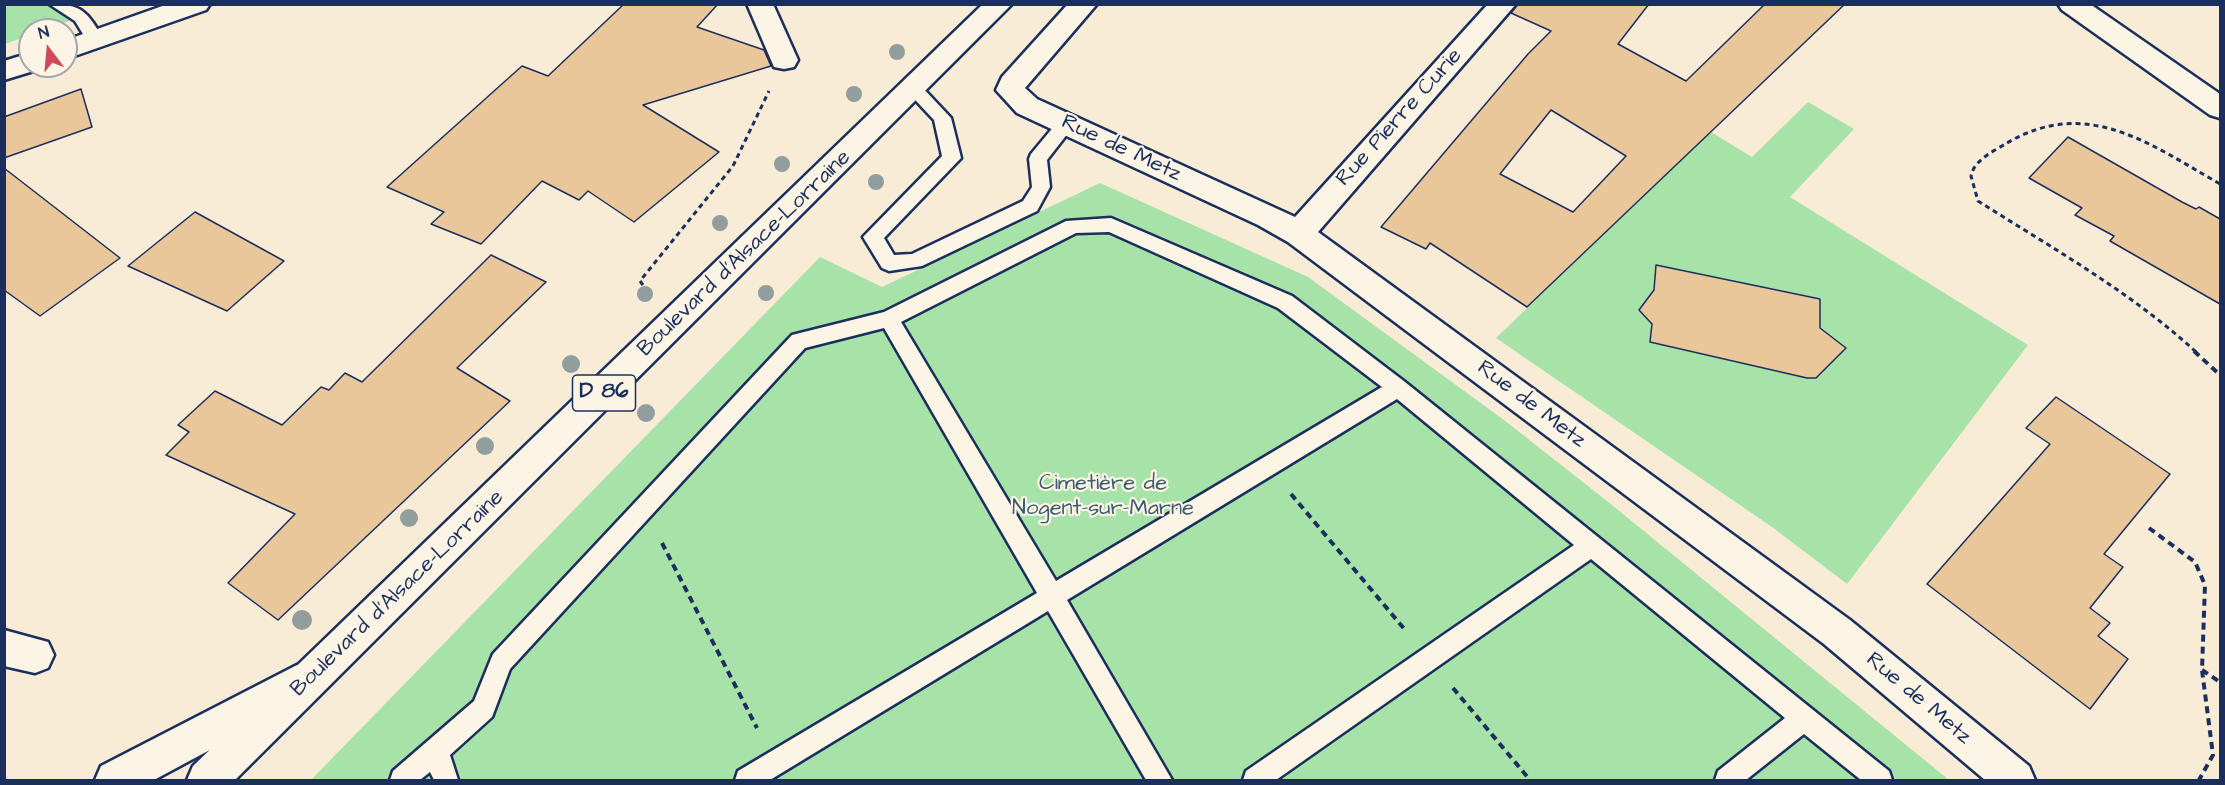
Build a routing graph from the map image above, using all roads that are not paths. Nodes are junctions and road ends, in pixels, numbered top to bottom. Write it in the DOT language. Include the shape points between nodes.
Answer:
graph roads {
  1 [pos="57,4"];
  2 [pos="197,4"];
  3 [pos="760,4"];
  4 [pos="999,4"];
  5 [pos="1084,4"];
  6 [pos="1503,4"];
  7 [pos="2071,4"];
  8 [pos="94,40"];
  9 [pos="78,46"];
  10 [pos="784,60"];
  11 [pos="914,88"];
  12 [pos="2220,108"];
  13 [pos="1066,124"];
  14 [pos="1299,234"];
  15 [pos="889,319"];
  16 [pos="1398,388"];
  17 [pos="1592,546"];
  18 [pos="1052,597"];
  19 [pos="318,672"];
  20 [pos="1804,718"];
  21 [pos="436,752"];
  22 [pos="126,774"];
  23 [pos="207,780"];
  24 [pos="402,780"];
  25 [pos="446,780"];
  26 [pos="747,780"];
  27 [pos="1160,780"];
  28 [pos="1255,780"];
  29 [pos="1727,780"];
  30 [pos="1880,780"];
  31 [pos="2015,780"];
  1 -- 8 [label="lane" via="81,17"];
  2 -- 8 [label="street"];
  3 -- 10 [label="street"];
  4 -- 11 [label="street, Boulevard d'Alsace-Lorraine / D 86"];
  5 -- 13 [label="street, Rue de Metz" via="1016,77 1010,90 1027,106"];
  6 -- 14 [label="street, Rue Pierre Curie"];
  7 -- 12 [label="street"];
  8 -- 9 [label="street"];
  11 -- 13 [label="lane" via="942,118 952,158 873,237 889,262 915,261 1030,206 1041,187 1038,159"];
  11 -- 19 [label="street, Boulevard d'Alsace-Lorraine / D 86"];
  13 -- 14 [label="street, Rue de Metz"];
  14 -- 31 [label="street, Rue de Metz" via="1837,632"];
  15 -- 16 [label="lane" via="1074,226 1111,225 1285,302"];
  15 -- 18 [label="lane"];
  15 -- 21 [label="lane" via="799,341 501,662 483,709"];
  16 -- 17 [label="lane"];
  16 -- 18 [label="lane"];
  17 -- 20 [label="lane"];
  17 -- 28 [label="lane"];
  18 -- 26 [label="lane"];
  18 -- 27 [label="lane"];
  19 -- 22 [label="street"];
  19 -- 23 [label="street, Boulevard d'Alsace-Lorraine / D 86"];
  20 -- 29 [label="lane"];
  20 -- 30 [label="lane"];
  21 -- 24 [label="lane"];
  21 -- 25 [label="lane"];
}
